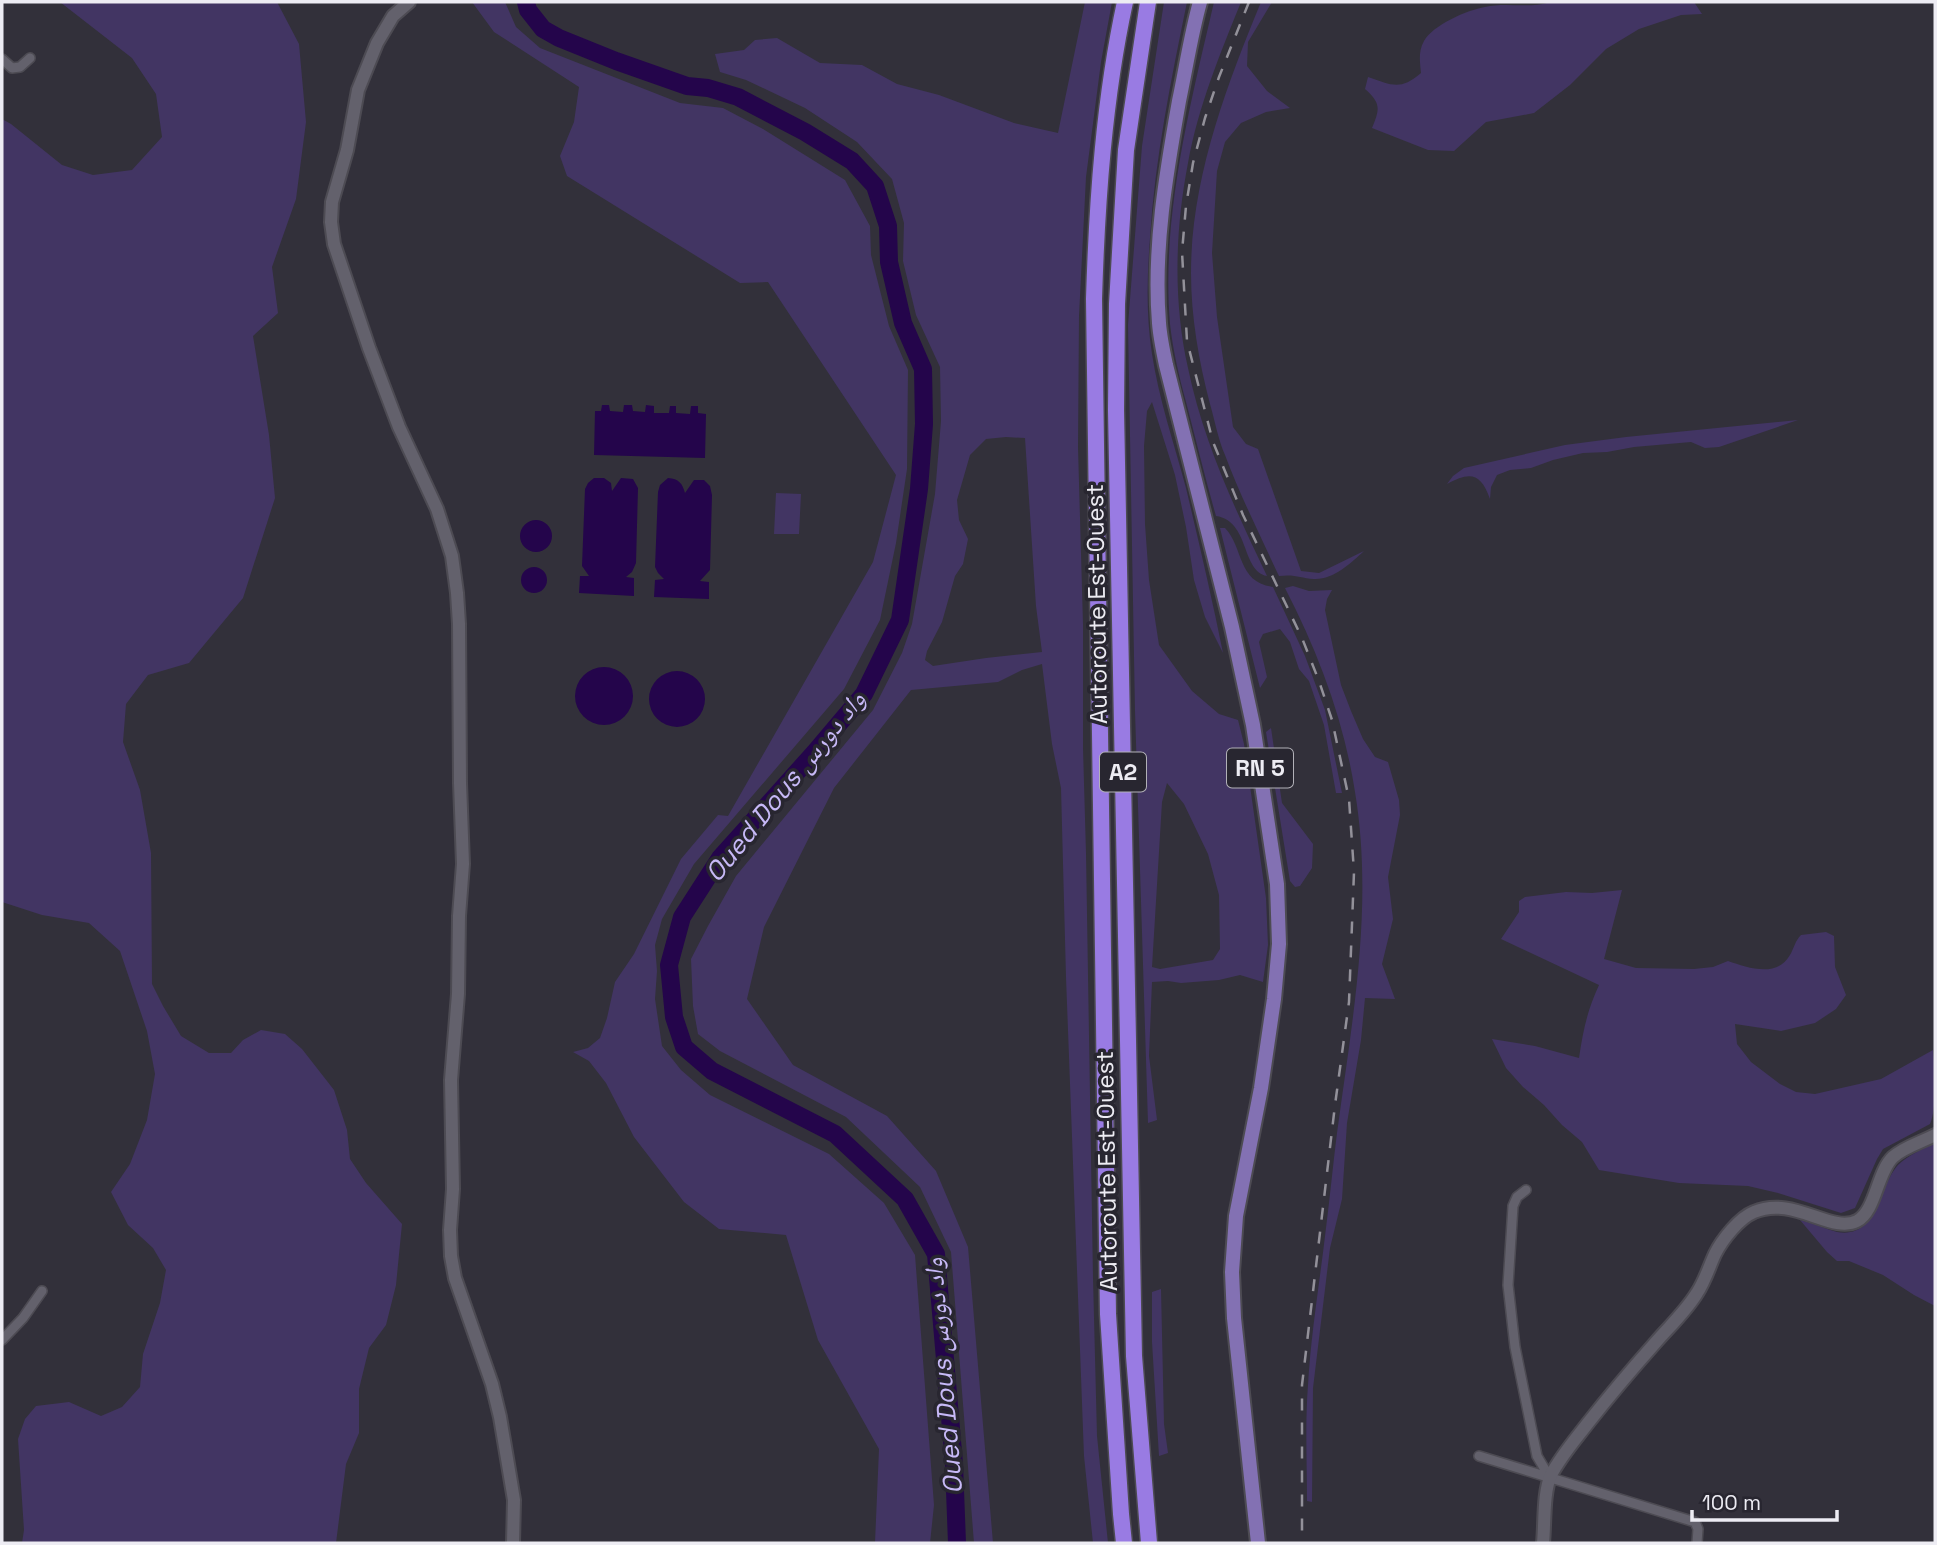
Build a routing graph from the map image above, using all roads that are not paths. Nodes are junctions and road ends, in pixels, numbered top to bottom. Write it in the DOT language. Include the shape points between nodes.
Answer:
graph roads {
  1 [pos="409,2"];
  2 [pos="1125,2"];
  3 [pos="1148,2"];
  4 [pos="1200,2"];
  5 [pos="30,58"];
  6 [pos="2,59"];
  7 [pos="1935,1135"];
  8 [pos="1526,1190"];
  9 [pos="42,1291"];
  10 [pos="2,1340"];
  11 [pos="1479,1456"];
  12 [pos="1550,1478"];
  13 [pos="513,1543"];
  14 [pos="1124,1543"];
  15 [pos="1149,1543"];
  16 [pos="1258,1543"];
  17 [pos="1543,1543"];
  18 [pos="1697,1543"];
  1 -- 13 [label="street" via="377,43 358,90 331,222 369,348 452,556 459,624 463,864 451,1080 451,1256 500,1417 514,1500"];
  2 -- 14 [label="highway, Autoroute Est-Ouest / A2" via="1099,178 1094,299 1108,1314"];
  3 -- 15 [label="highway, Autoroute Est-Ouest / A2" via="1126,150 1116,410 1134,1356"];
  4 -- 16 [label="main road, RN 5" via="1167,175 1158,310 1166,365 1248,701 1277,884 1279,944 1274,999 1236,1216 1232,1272"];
  5 -- 6 [label="street" via="12,68"];
  7 -- 12 [label="street" via="1892,1157 1866,1213 1855,1222 1831,1222 1773,1207 1752,1212 1716,1252 1689,1305 1577,1436"];
  8 -- 12 [label="street" via="1513,1206 1508,1285 1537,1457"];
  9 -- 10 [label="street"];
  11 -- 12 [label="street"];
  12 -- 17 [label="street"];
  12 -- 18 [label="street" via="1695,1522"];
}
